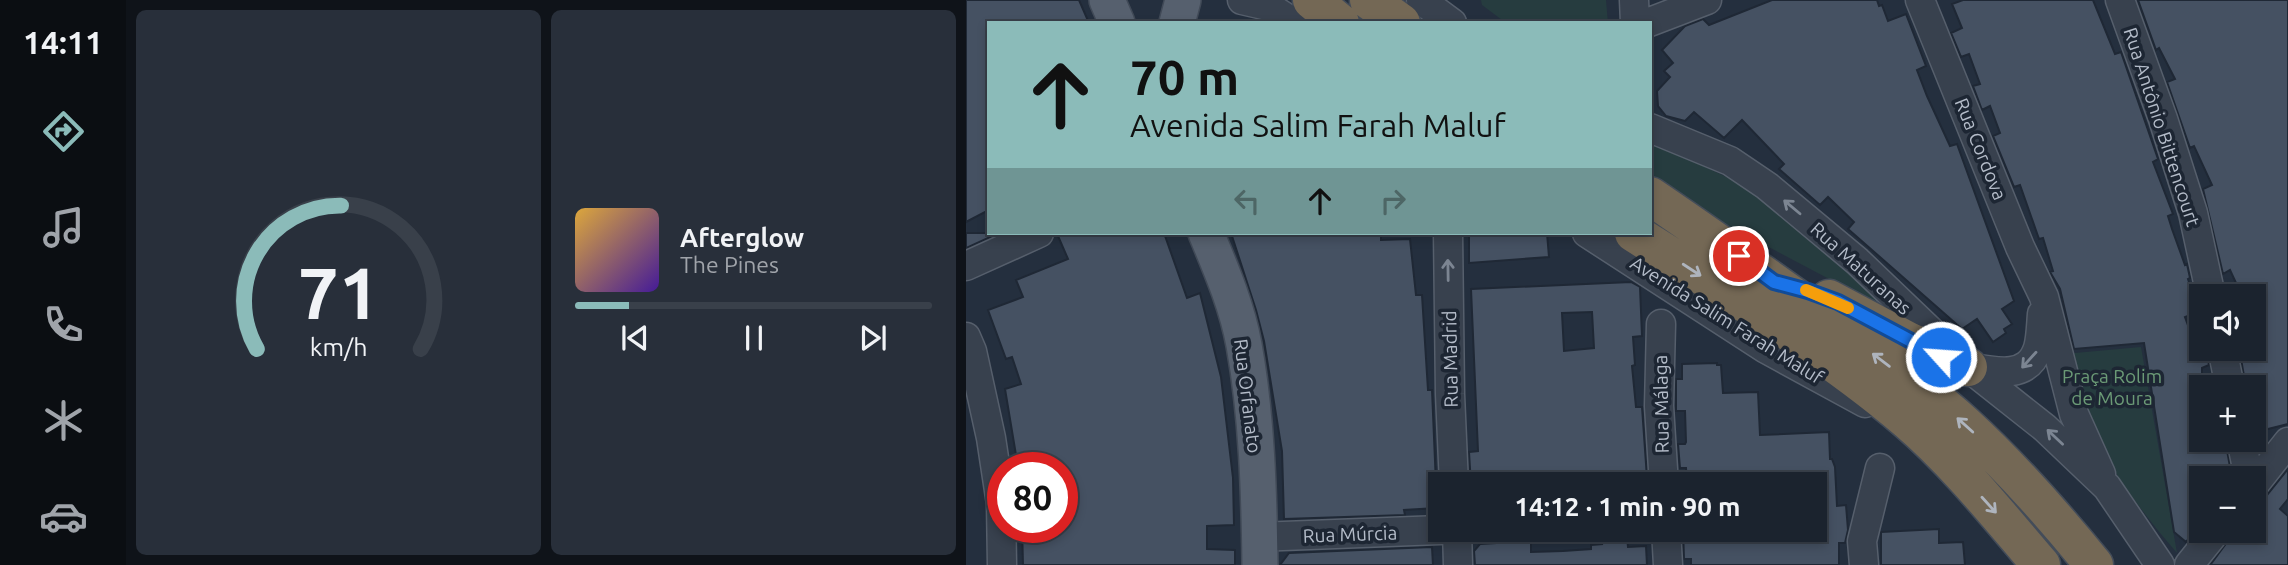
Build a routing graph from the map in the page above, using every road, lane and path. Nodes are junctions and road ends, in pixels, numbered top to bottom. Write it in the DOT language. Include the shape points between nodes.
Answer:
graph roads {
  1 [pos="1107,0"];
  2 [pos="1183,0"];
  3 [pos="1242,0"];
  4 [pos="1312,0"];
  5 [pos="1369,0"];
  6 [pos="1421,0"];
  7 [pos="1634,0"];
  8 [pos="1707,0"];
  9 [pos="1920,0"];
  10 [pos="2120,0"];
  11 [pos="1116,21"];
  12 [pos="1178,21"];
  13 [pos="1291,21"];
  14 [pos="1338,21"];
  15 [pos="1398,21"];
  16 [pos="1449,21"];
  17 [pos="1635,21"];
  18 [pos="1652,21"];
  19 [pos="1652,129"];
  20 [pos="1652,197"];
  21 [pos="1035,235"];
  22 [pos="1207,235"];
  23 [pos="1448,235"];
  24 [pos="1590,235"];
  25 [pos="1637,235"];
  26 [pos="966,266"];
  27 [pos="1774,282"];
  28 [pos="2208,284"];
  29 [pos="2044,297"];
  30 [pos="1661,324"];
  31 [pos="966,337"];
  32 [pos="1968,367"];
  33 [pos="1907,421"];
  34 [pos="2288,442"];
  35 [pos="1880,468"];
  36 [pos="2266,470"];
  37 [pos="1453,472"];
  38 [pos="1663,472"];
  39 [pos="2107,487"];
  40 [pos="1428,531"];
  41 [pos="1457,542"];
  42 [pos="1667,542"];
  43 [pos="2207,543"];
  44 [pos="1260,551"];
  45 [pos="1002,565"];
  46 [pos="1458,565"];
  47 [pos="1668,565"];
  48 [pos="1864,565"];
  49 [pos="2040,565"];
  50 [pos="2094,565"];
  51 [pos="2160,565"];
  52 [pos="2189,565"];
  1 -- 11 [label="main road"];
  2 -- 12 [label="main road"];
  3 -- 13 [label="street" via="1268,5"];
  4 -- 14 [label="highway"];
  5 -- 15 [label="highway"];
  6 -- 16 [label="street"];
  7 -- 17 [label="street"];
  8 -- 18 [label="street"];
  9 -- 29 [label="street, Rua Cordova"];
  10 -- 28 [label="street, Rua Antônio Bittencourt" via="2193,213"];
  32 -- 19 [label="street, Rua Maturanas, one-way" via="1857,261 1767,187 1730,161"];
  20 -- 27 [label="highway"];
  21 -- 26 [label="street"];
  22 -- 44 [label="main road, Rua Orfanato" via="1244,343"];
  37 -- 23 [label="street, Rua Madrid, one-way"];
  24 -- 33 [label="street, Avenida Salim Farah Maluf" via="1766,349"];
  25 -- 33 [label="highway, Avenida Salim Farah Maluf, one-way" via="1805,343"];
  27 -- 32 [label="highway" via="1838,302 1910,342"];
  50 -- 27 [label="highway, one-way" via="1963,422"];
  29 -- 32 [label="street, one-way" via="2038,349 2024,367 2012,373"];
  29 -- 39 [label="street, Rua Cordova" via="2074,414"];
  30 -- 38 [label="street, Rua Málaga"];
  31 -- 45 [label="street" via="991,438 1001,504"];
  39 -- 32 [label="street, Rua Maturanas, one-way" via="2045,428"];
  33 -- 49 [label="highway, Avenida Salim Farah Maluf, one-way"];
  34 -- 36 [label="street"];
  35 -- 48 [label="street" via="1863,536"];
  39 -- 51 [label="street, Rua Maturanas"];
  40 -- 44 [label="street, Rua Múrcia"];
  41 -- 46 [label="street"];
  42 -- 47 [label="street"];
  43 -- 52 [label="street"];
}
